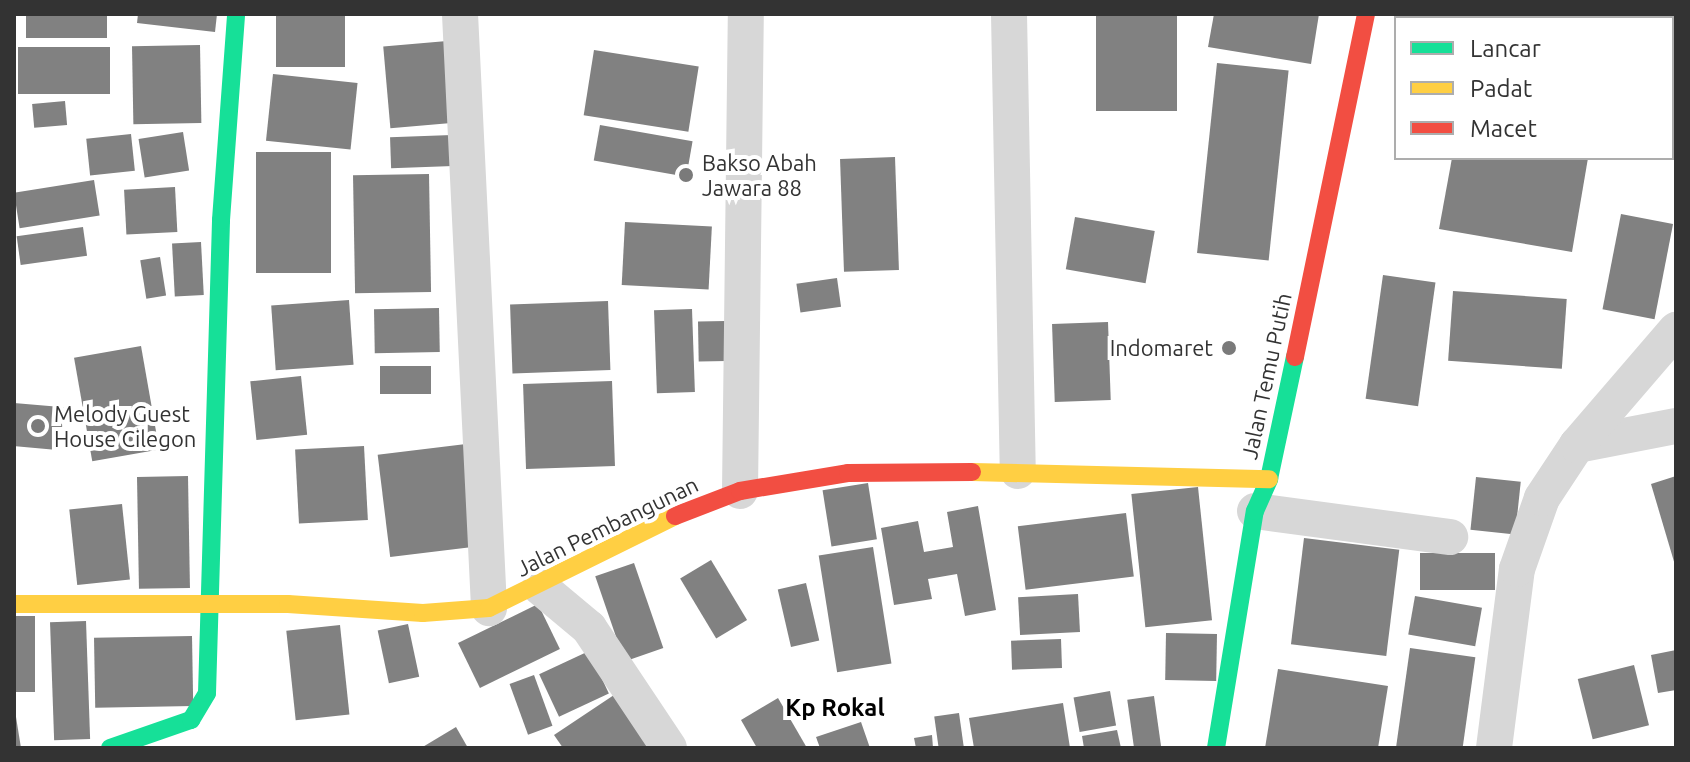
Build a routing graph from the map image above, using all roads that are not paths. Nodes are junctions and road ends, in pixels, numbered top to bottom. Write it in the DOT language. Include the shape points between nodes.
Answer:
graph roads {
  1 [pos="236,14"];
  2 [pos="460,14"];
  3 [pos="746,14"];
  4 [pos="1009,14"];
  5 [pos="1366,14"];
  6 [pos="1676,330"];
  7 [pos="1676,426"];
  8 [pos="1577,445"];
  9 [pos="1018,471"];
  10 [pos="740,491"];
  11 [pos="1262,495"];
  12 [pos="1450,537"];
  13 [pos="540,587"];
  14 [pos="212,603"];
  15 [pos="14,604"];
  16 [pos="489,608"];
  17 [pos="110,748"];
  18 [pos="669,748"];
  19 [pos="1216,748"];
  20 [pos="1494,748"];
  1 -- 14 [label="street" via="221,220"];
  2 -- 16 [label="street"];
  3 -- 10 [label="street"];
  4 -- 9 [label="street"];
  5 -- 11 [label="street, Jalan Temu Putih"];
  6 -- 8 [label="street"];
  7 -- 8 [label="street"];
  8 -- 20 [label="street" via="1542,498 1517,569"];
  9 -- 10 [label="street, Jalan Pembangunan" via="848,473"];
  9 -- 11 [label="street, Jalan Pembangunan"];
  10 -- 13 [label="street, Jalan Pembangunan" via="668,519"];
  11 -- 12 [label="street"];
  11 -- 19 [label="street, Jalan Temu Putih"];
  13 -- 16 [label="street, Jalan Pembangunan"];
  13 -- 18 [label="street" via="589,628"];
  14 -- 15 [label="street, Jalan Pembangunan"];
  14 -- 16 [label="street, Jalan Pembangunan" via="423,613"];
  14 -- 17 [label="street" via="202,709 191,720"];
}
